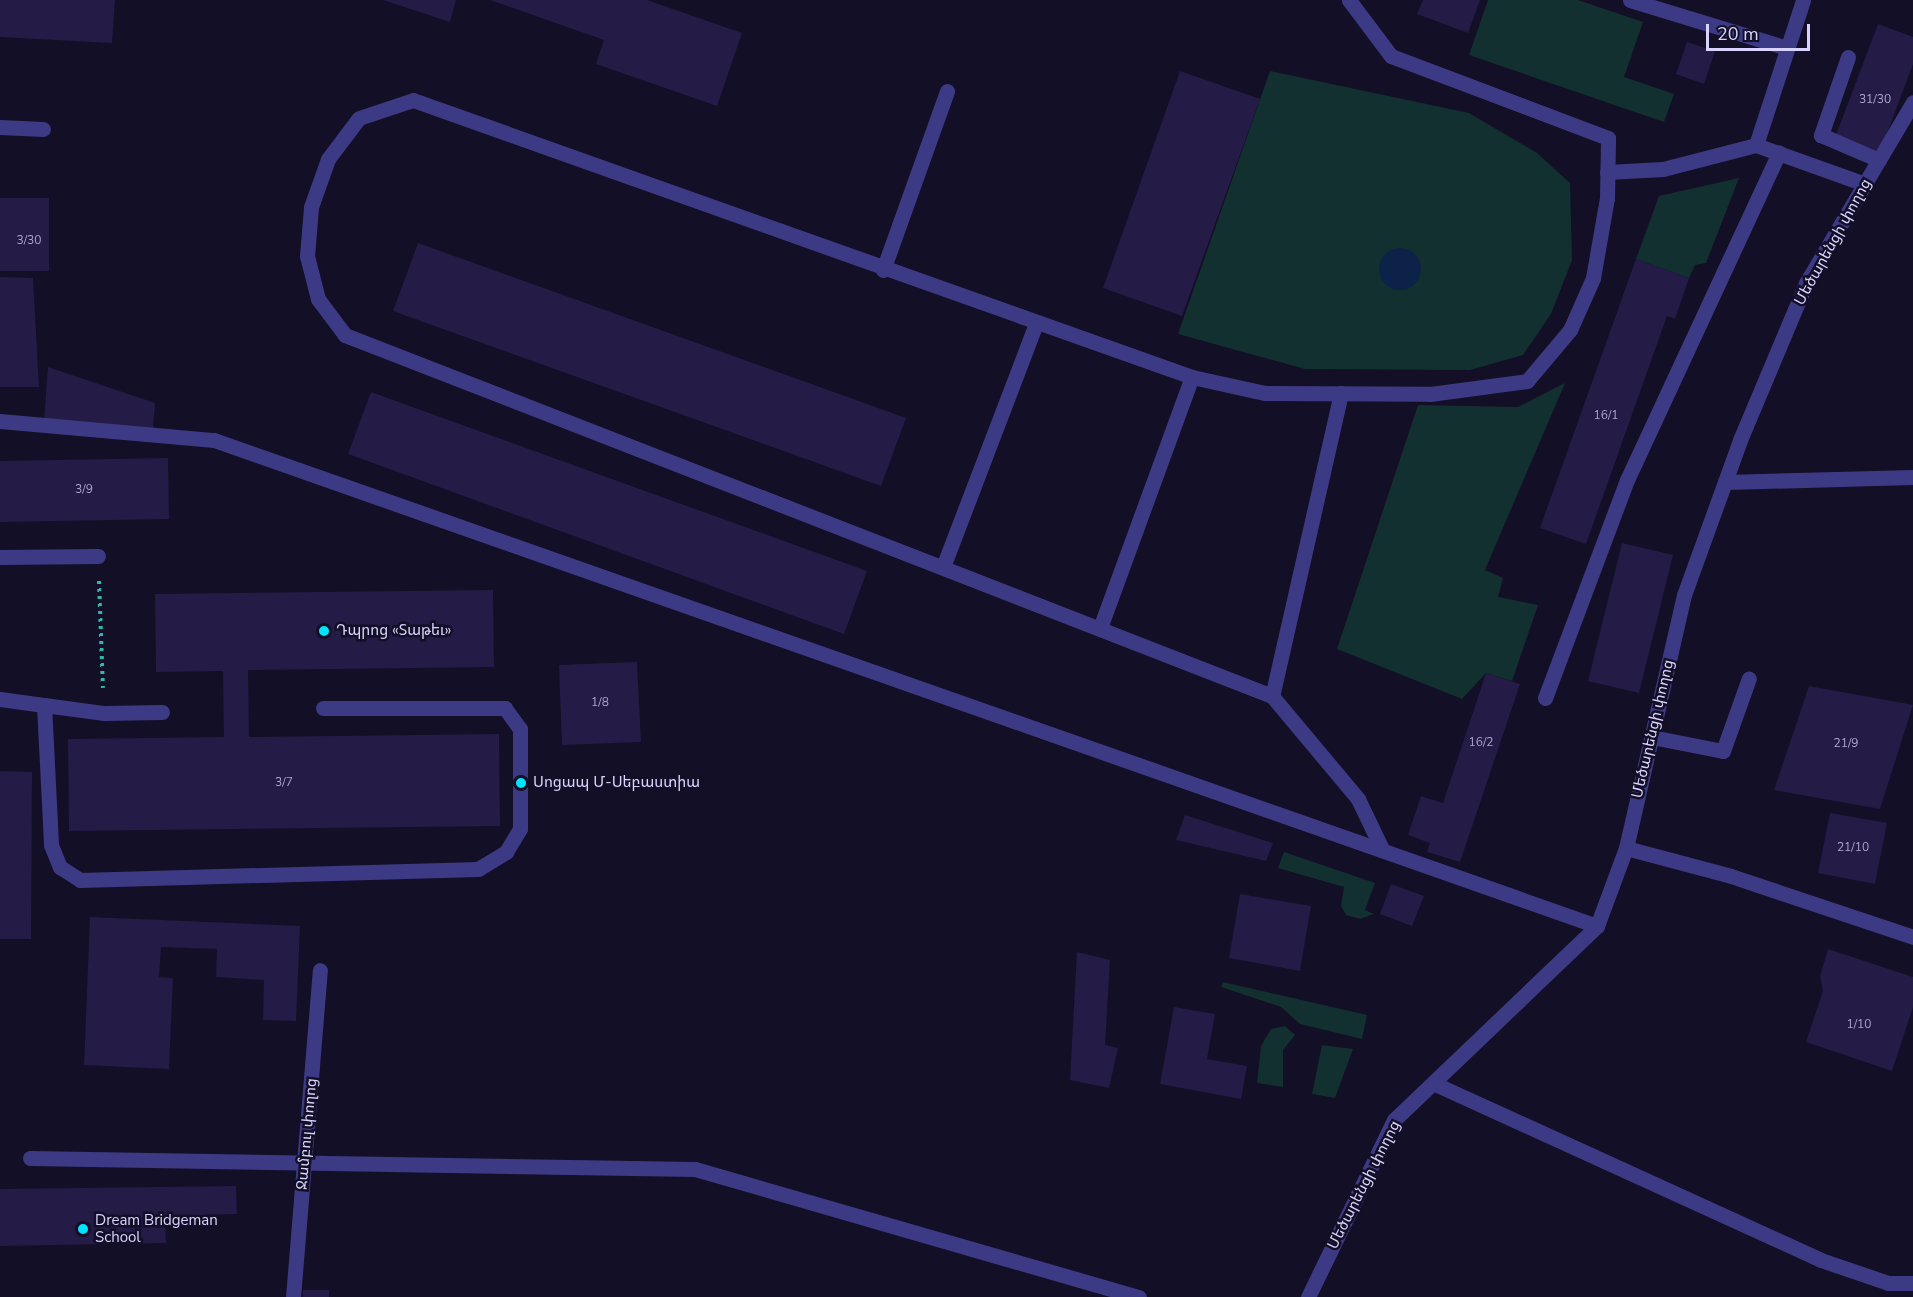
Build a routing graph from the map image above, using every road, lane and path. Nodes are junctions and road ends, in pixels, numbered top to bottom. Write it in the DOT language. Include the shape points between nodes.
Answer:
graph roads {
  1 [pos="1349,0"];
  2 [pos="1630,0"];
  3 [pos="1803,0"];
  4 [pos="1787,48"];
  5 [pos="1848,57"];
  6 [pos="947,91"];
  7 [pos="1913,102"];
  8 [pos="0,127"];
  9 [pos="43,129"];
  10 [pos="1756,145"];
  11 [pos="1779,153"];
  12 [pos="1879,160"];
  13 [pos="1607,172"];
  14 [pos="1865,184"];
  15 [pos="883,270"];
  16 [pos="1036,323"];
  17 [pos="1192,377"];
  18 [pos="1341,393"];
  19 [pos="0,421"];
  20 [pos="1913,477"];
  21 [pos="1725,482"];
  22 [pos="98,556"];
  23 [pos="0,557"];
  24 [pos="943,567"];
  25 [pos="1100,628"];
  26 [pos="1749,678"];
  27 [pos="1272,696"];
  28 [pos="1545,698"];
  29 [pos="0,699"];
  30 [pos="44,705"];
  31 [pos="322,708"];
  32 [pos="162,712"];
  33 [pos="104,713"];
  34 [pos="1652,737"];
  35 [pos="1626,848"];
  36 [pos="1382,849"];
  37 [pos="1597,926"];
  38 [pos="1913,937"];
  39 [pos="320,970"];
  40 [pos="1435,1084"];
  41 [pos="30,1158"];
  42 [pos="304,1163"];
  43 [pos="1913,1283"];
  44 [pos="294,1297"];
  45 [pos="1139,1297"];
  46 [pos="1308,1297"];
  1 -- 13 [label="street" via="1391,56 1608,138"];
  2 -- 4 [label="street"];
  3 -- 4 [label="street"];
  4 -- 10 [label="street"];
  5 -- 12 [label="street" via="1821,135"];
  6 -- 15 [label="street"];
  7 -- 12 [label="street, Մեծարենցի փողոց"];
  8 -- 9 [label="street"];
  10 -- 11 [label="street"];
  10 -- 13 [label="street" via="1663,169"];
  11 -- 14 [label="street"];
  11 -- 28 [label="street" via="1627,480"];
  12 -- 14 [label="street, Մեծարենցի փողոց"];
  13 -- 18 [label="street" via="1593,278 1570,330 1527,381 1430,394"];
  14 -- 21 [label="street, Մեծարենցի փողոց" via="1806,283"];
  15 -- 16 [label="street"];
  15 -- 24 [label="street" via="413,100 359,118 328,159 311,207 307,256 318,299 345,335"];
  16 -- 17 [label="street"];
  16 -- 24 [label="street"];
  17 -- 18 [label="street" via="1265,393"];
  17 -- 25 [label="street"];
  18 -- 27 [label="street"];
  19 -- 36 [label="street" via="214,440"];
  20 -- 21 [label="street"];
  21 -- 34 [label="street, Մեծարենցի փողոց" via="1684,595"];
  22 -- 23 [label="street"];
  22 -- 33 [label="path"];
  24 -- 25 [label="street"];
  25 -- 27 [label="street"];
  26 -- 34 [label="street" via="1724,751"];
  27 -- 36 [label="street" via="1358,799"];
  29 -- 30 [label="street"];
  30 -- 31 [label="street" via="51,845 60,867 80,880 478,869 506,852 520,829 520,729 505,708"];
  30 -- 33 [label="street"];
  32 -- 33 [label="street"];
  34 -- 35 [label="street, Մեծարենցի փողոց"];
  35 -- 37 [label="street, Մեծարենցի փողոց"];
  35 -- 38 [label="street" via="1731,876"];
  36 -- 37 [label="street"];
  37 -- 40 [label="street, Մեծարենցի փողոց"];
  39 -- 42 [label="street, Ջամբուլ փողոց"];
  40 -- 43 [label="street" via="1821,1260 1888,1283"];
  40 -- 46 [label="street, Մեծարենցի փողոց" via="1394,1120"];
  41 -- 42 [label="street"];
  42 -- 44 [label="street, Ջամբուլ փողոց"];
  42 -- 45 [label="street" via="695,1169"];
}
